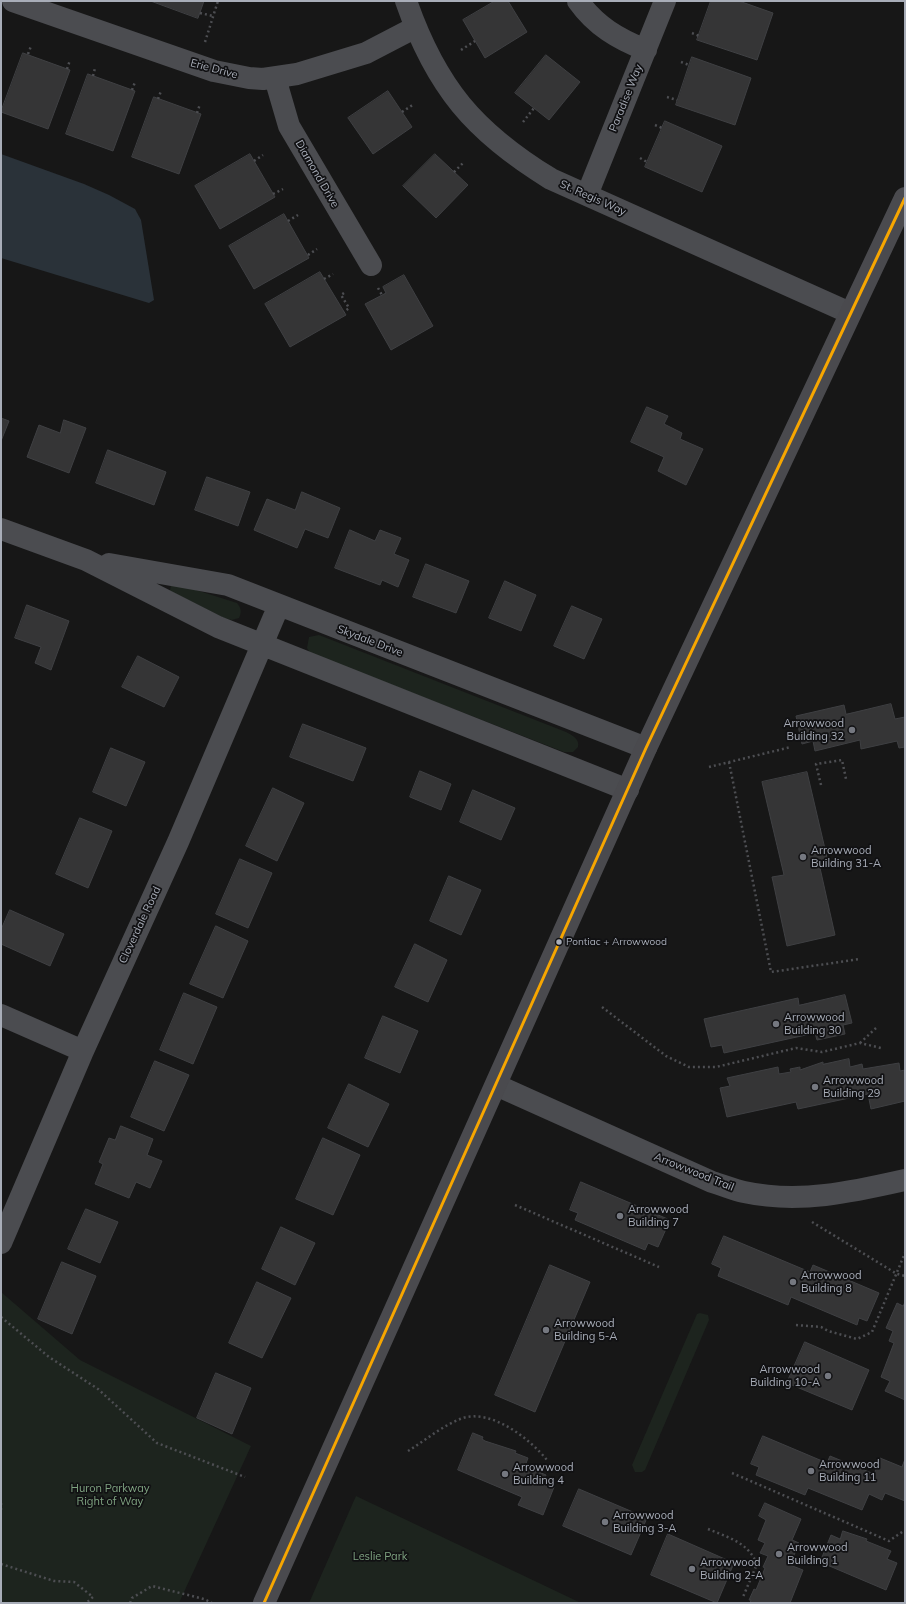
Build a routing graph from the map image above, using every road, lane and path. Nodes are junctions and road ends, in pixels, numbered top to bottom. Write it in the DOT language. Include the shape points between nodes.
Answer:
graph roads {
  1 [pos="13,1"];
  2 [pos="218,1"];
  3 [pos="406,1"];
  4 [pos="578,1"];
  5 [pos="665,1"];
  6 [pos="200,13"];
  7 [pos="213,16"];
  8 [pos="416,27"];
  9 [pos="692,33"];
  10 [pos="699,36"];
  11 [pos="475,41"];
  12 [pos="31,46"];
  13 [pos="461,50"];
  14 [pos="646,50"];
  15 [pos="28,54"];
  16 [pos="70,60"];
  17 [pos="681,62"];
  18 [pos="689,65"];
  19 [pos="198,66"];
  20 [pos="95,68"];
  21 [pos="66,69"];
  22 [pos="93,76"];
  23 [pos="275,78"];
  24 [pos="134,82"];
  25 [pos="132,90"];
  26 [pos="162,91"];
  27 [pos="667,96"];
  28 [pos="158,99"];
  29 [pos="677,100"];
  30 [pos="200,104"];
  31 [pos="414,104"];
  32 [pos="534,108"];
  33 [pos="402,112"];
  34 [pos="197,113"];
  35 [pos="523,122"];
  36 [pos="655,125"];
  37 [pos="662,128"];
  38 [pos="263,156"];
  39 [pos="640,158"];
  40 [pos="254,161"];
  41 [pos="464,162"];
  42 [pos="647,162"];
  43 [pos="454,172"];
  44 [pos="283,189"];
  45 [pos="273,194"];
  46 [pos="587,195"];
  47 [pos="905,198"];
  48 [pos="298,215"];
  49 [pos="288,221"];
  50 [pos="318,249"];
  51 [pos="308,254"];
  52 [pos="370,265"];
  53 [pos="332,274"];
  54 [pos="324,279"];
  55 [pos="344,293"];
  56 [pos="344,312"];
  57 [pos="850,313"];
  58 [pos="1,529"];
  59 [pos="86,560"];
  60 [pos="279,605"];
  61 [pos="262,646"];
  62 [pos="791,747"];
  63 [pos="646,748"];
  64 [pos="730,762"];
  65 [pos="709,767"];
  66 [pos="846,779"];
  67 [pos="821,784"];
  68 [pos="628,790"];
  69 [pos="860,959"];
  70 [pos="602,1007"];
  71 [pos="1,1015"];
  72 [pos="876,1028"];
  73 [pos="860,1043"];
  74 [pos="881,1048"];
  75 [pos="83,1051"];
  76 [pos="496,1085"];
  77 [pos="905,1180"];
  78 [pos="515,1205"];
  79 [pos="812,1222"];
  80 [pos="1,1243"];
  81 [pos="905,1254"];
  82 [pos="659,1267"];
  83 [pos="897,1274"];
  84 [pos="905,1276"];
  85 [pos="1,1317"];
  86 [pos="796,1325"];
  87 [pos="408,1451"];
  88 [pos="547,1460"];
  89 [pos="732,1473"];
  90 [pos="245,1476"];
  91 [pos="1,1503"];
  92 [pos="1,1512"];
  93 [pos="708,1529"];
  94 [pos="905,1530"];
  95 [pos="1,1564"];
  96 [pos="743,1597"];
  97 [pos="86,1603"];
  98 [pos="130,1603"];
  99 [pos="212,1603"];
  100 [pos="264,1603"];
  1 -- 19 [label="street, Erie Drive"];
  2 -- 7 [label="path"];
  3 -- 8 [label="street, St. Regis Way"];
  4 -- 14 [label="street" via="597,24 615,36"];
  5 -- 14 [label="street, Paradise Way"];
  6 -- 7 [label="path"];
  7 -- 19 [label="path"];
  8 -- 23 [label="street, Erie Drive" via="347,60"];
  8 -- 46 [label="street, St. Regis Way" via="442,81 468,114 493,139 551,179"];
  9 -- 10 [label="path"];
  11 -- 13 [label="path"];
  12 -- 15 [label="path"];
  14 -- 46 [label="street, Paradise Way"];
  16 -- 21 [label="path"];
  17 -- 18 [label="path"];
  19 -- 23 [label="street, Erie Drive" via="249,78"];
  20 -- 22 [label="path"];
  23 -- 52 [label="street, Diamond Drive" via="289,126"];
  24 -- 25 [label="path"];
  26 -- 28 [label="path"];
  27 -- 29 [label="path"];
  30 -- 34 [label="path"];
  31 -- 33 [label="path"];
  32 -- 35 [label="path"];
  36 -- 37 [label="path"];
  38 -- 40 [label="path"];
  39 -- 42 [label="path"];
  41 -- 43 [label="path"];
  44 -- 45 [label="path"];
  46 -- 57 [label="street, St. Regis Way"];
  47 -- 57 [label="main road"];
  48 -- 49 [label="path"];
  50 -- 51 [label="path"];
  53 -- 54 [label="path"];
  55 -- 56 [label="path" via="341,295 349,308"];
  57 -- 63 [label="main road"];
  58 -- 59 [label="street, Skydale Drive"];
  59 -- 60 [label="street, Skydale Drive" via="228,585"];
  59 -- 61 [label="street, Skydale Drive" via="218,627"];
  60 -- 61 [label="street, Cloverdale Road"];
  60 -- 63 [label="street, Skydale Drive"];
  61 -- 68 [label="street, Skydale Drive"];
  61 -- 75 [label="street, Cloverdale Road" via="178,842"];
  62 -- 64 [label="path"];
  63 -- 68 [label="main road"];
  64 -- 65 [label="path"];
  64 -- 69 [label="path" via="771,972"];
  66 -- 67 [label="path" via="842,760 816,764"];
  68 -- 76 [label="main road"];
  70 -- 73 [label="path" via="666,1056 689,1067 716,1067 796,1048 822,1052"];
  71 -- 75 [label="street"];
  72 -- 73 [label="path"];
  73 -- 74 [label="path"];
  75 -- 80 [label="street, Cloverdale Road"];
  76 -- 77 [label="street, Arrowwood Trail" via="712,1182 744,1192 810,1197 848,1193"];
  76 -- 100 [label="main road"];
  78 -- 82 [label="path"];
  79 -- 83 [label="path"];
  81 -- 83 [label="path"];
  83 -- 84 [label="path"];
  83 -- 86 [label="path" via="872,1332 857,1340 821,1327"];
  85 -- 90 [label="path" via="49,1357 98,1389 157,1443"];
  87 -- 88 [label="path" via="451,1423 474,1416 496,1421 515,1430 535,1445"];
  89 -- 94 [label="path" via="889,1541"];
  91 -- 92 [label="path"];
  93 -- 96 [label="path" via="741,1543 753,1555 757,1564"];
  95 -- 97 [label="path" via="54,1581 74,1582 93,1597"];
  98 -- 99 [label="path" via="132,1598 152,1586"];
}
